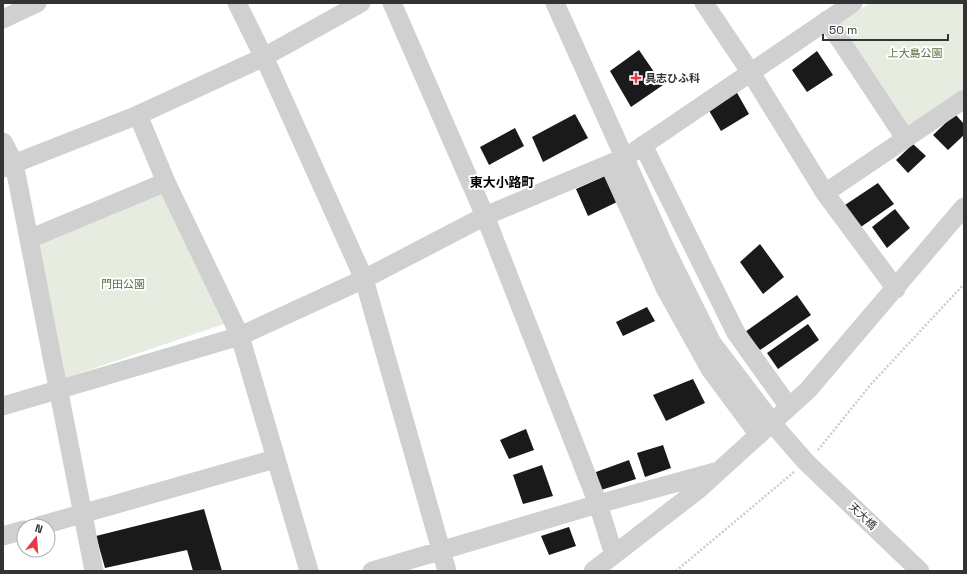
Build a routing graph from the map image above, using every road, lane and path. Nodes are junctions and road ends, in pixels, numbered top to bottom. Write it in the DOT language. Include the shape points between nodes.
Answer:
graph roads {
  1 [pos="37,3"];
  2 [pos="237,3"];
  3 [pos="361,3"];
  4 [pos="392,3"];
  5 [pos="555,3"];
  6 [pos="704,3"];
  7 [pos="852,3"];
  8 [pos="3,19"];
  9 [pos="827,20"];
  10 [pos="264,56"];
  11 [pos="751,73"];
  12 [pos="964,99"];
  13 [pos="138,115"];
  14 [pos="905,138"];
  15 [pos="3,142"];
  16 [pos="643,145"];
  17 [pos="617,161"];
  18 [pos="8,166"];
  19 [pos="166,182"];
  20 [pos="825,193"];
  21 [pos="964,207"];
  22 [pos="485,216"];
  23 [pos="29,239"];
  24 [pos="364,279"];
  25 [pos="964,284"];
  26 [pos="896,289"];
  27 [pos="240,336"];
  28 [pos="59,391"];
  29 [pos="3,406"];
  30 [pos="789,407"];
  31 [pos="759,435"];
  32 [pos="275,459"];
  33 [pos="806,462"];
  34 [pos="719,471"];
  35 [pos="598,504"];
  36 [pos="82,514"];
  37 [pos="56,521"];
  38 [pos="16,532"];
  39 [pos="3,536"];
  40 [pos="441,550"];
  41 [pos="614,555"];
  42 [pos="94,571"];
  43 [pos="309,571"];
  44 [pos="372,571"];
  45 [pos="447,571"];
  46 [pos="593,571"];
  47 [pos="676,571"];
  48 [pos="920,571"];
  1 -- 8 [label="street"];
  2 -- 10 [label="street"];
  3 -- 10 [label="street"];
  4 -- 22 [label="street"];
  5 -- 17 [label="street"];
  6 -- 11 [label="street"];
  7 -- 9 [label="street"];
  9 -- 11 [label="street"];
  9 -- 14 [label="street"];
  10 -- 13 [label="street"];
  10 -- 24 [label="street"];
  11 -- 16 [label="street"];
  11 -- 20 [label="street"];
  12 -- 14 [label="street"];
  13 -- 18 [label="street"];
  13 -- 19 [label="street"];
  14 -- 20 [label="street"];
  15 -- 18 [label="street"];
  16 -- 17 [label="street"];
  16 -- 30 [label="street" via="736,333"];
  17 -- 22 [label="street"];
  17 -- 31 [label="street" via="666,290 710,369"];
  17 -- 33 [label="street, 天大橋" via="665,248 712,343 778,430"];
  18 -- 23 [label="street"];
  19 -- 23 [label="street"];
  19 -- 27 [label="street"];
  20 -- 26 [label="street"];
  21 -- 26 [label="street"];
  22 -- 24 [label="street"];
  22 -- 35 [label="street"];
  23 -- 28 [label="street"];
  24 -- 27 [label="street"];
  24 -- 40 [label="street"];
  25 -- 33 [label="path" via="872,383"];
  26 -- 30 [label="street" via="808,390"];
  27 -- 28 [label="street"];
  27 -- 32 [label="street"];
  28 -- 29 [label="street"];
  28 -- 36 [label="street"];
  30 -- 31 [label="street"];
  31 -- 34 [label="street"];
  32 -- 36 [label="street"];
  32 -- 43 [label="street"];
  33 -- 47 [label="path"];
  33 -- 48 [label="street, 天大橋"];
  34 -- 35 [label="street"];
  34 -- 41 [label="street" via="699,490"];
  35 -- 40 [label="street"];
  35 -- 41 [label="street"];
  36 -- 37 [label="street"];
  36 -- 42 [label="street"];
  38 -- 39 [label="street"];
  40 -- 44 [label="street"];
  40 -- 45 [label="street"];
  41 -- 46 [label="street"];
}
